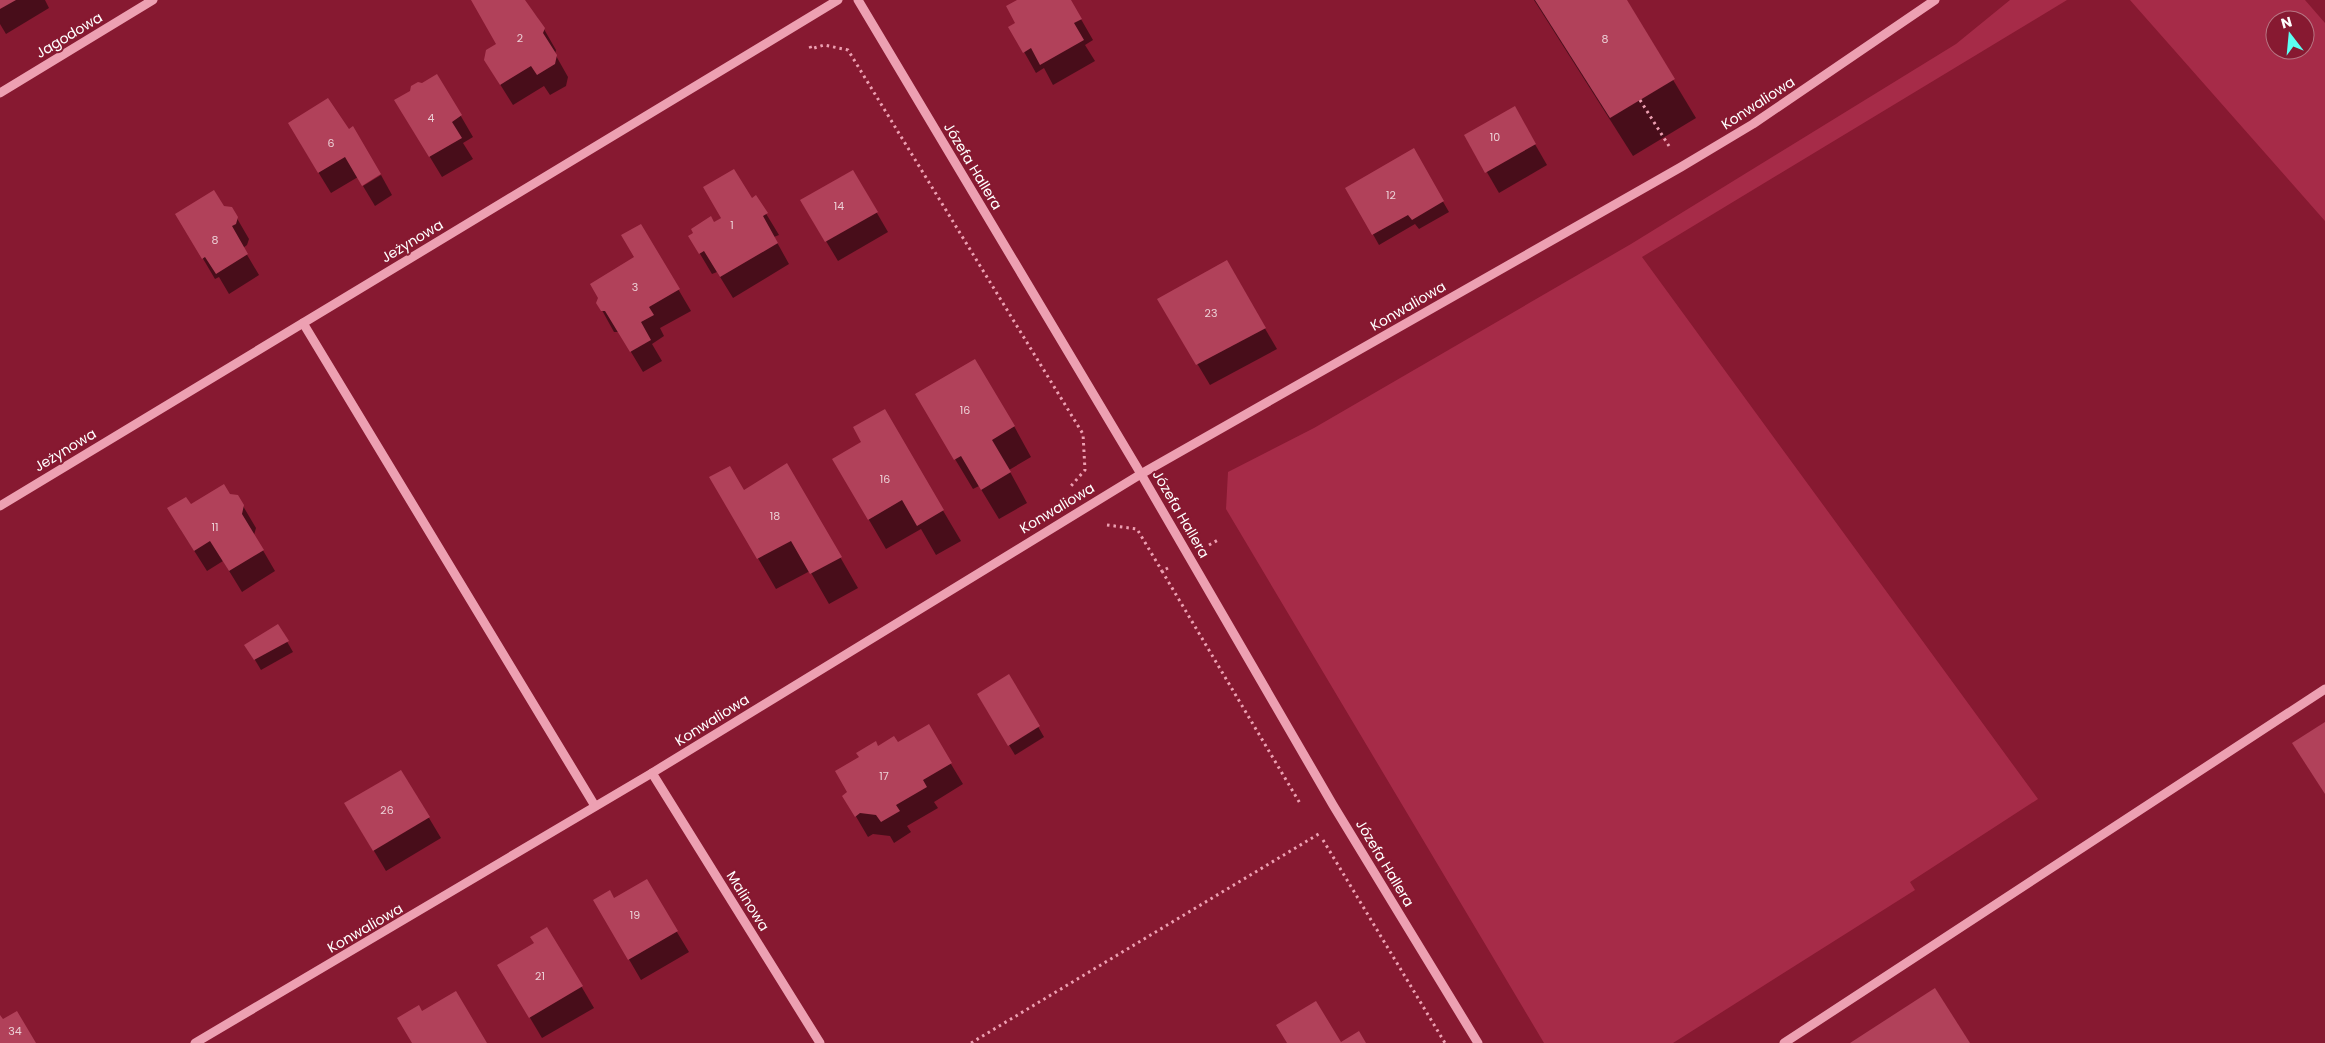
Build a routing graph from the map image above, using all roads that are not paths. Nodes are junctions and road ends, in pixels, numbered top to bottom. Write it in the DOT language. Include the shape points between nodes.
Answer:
graph roads {
  1 [pos="152,0"];
  2 [pos="838,0"];
  3 [pos="858,0"];
  4 [pos="1935,0"];
  5 [pos="0,93"];
  6 [pos="304,323"];
  7 [pos="1141,474"];
  8 [pos="0,506"];
  9 [pos="2325,689"];
  10 [pos="652,773"];
  11 [pos="595,806"];
  12 [pos="195,1043"];
  13 [pos="820,1043"];
  14 [pos="1478,1043"];
  15 [pos="1784,1043"];
  1 -- 5 [label="street, Jagodowa"];
  2 -- 6 [label="street, Jeżynowa"];
  3 -- 7 [label="street, Józefa Hallera"];
  4 -- 7 [label="street, Konwaliowa" via="1753,124 1681,167"];
  6 -- 8 [label="street, Jeżynowa"];
  6 -- 11 [label="street"];
  7 -- 10 [label="street, Konwaliowa"];
  7 -- 14 [label="street, Józefa Hallera" via="1343,820"];
  9 -- 15 [label="street"];
  10 -- 11 [label="street, Konwaliowa"];
  10 -- 13 [label="street, Malinowa"];
  11 -- 12 [label="street, Konwaliowa"];
}
